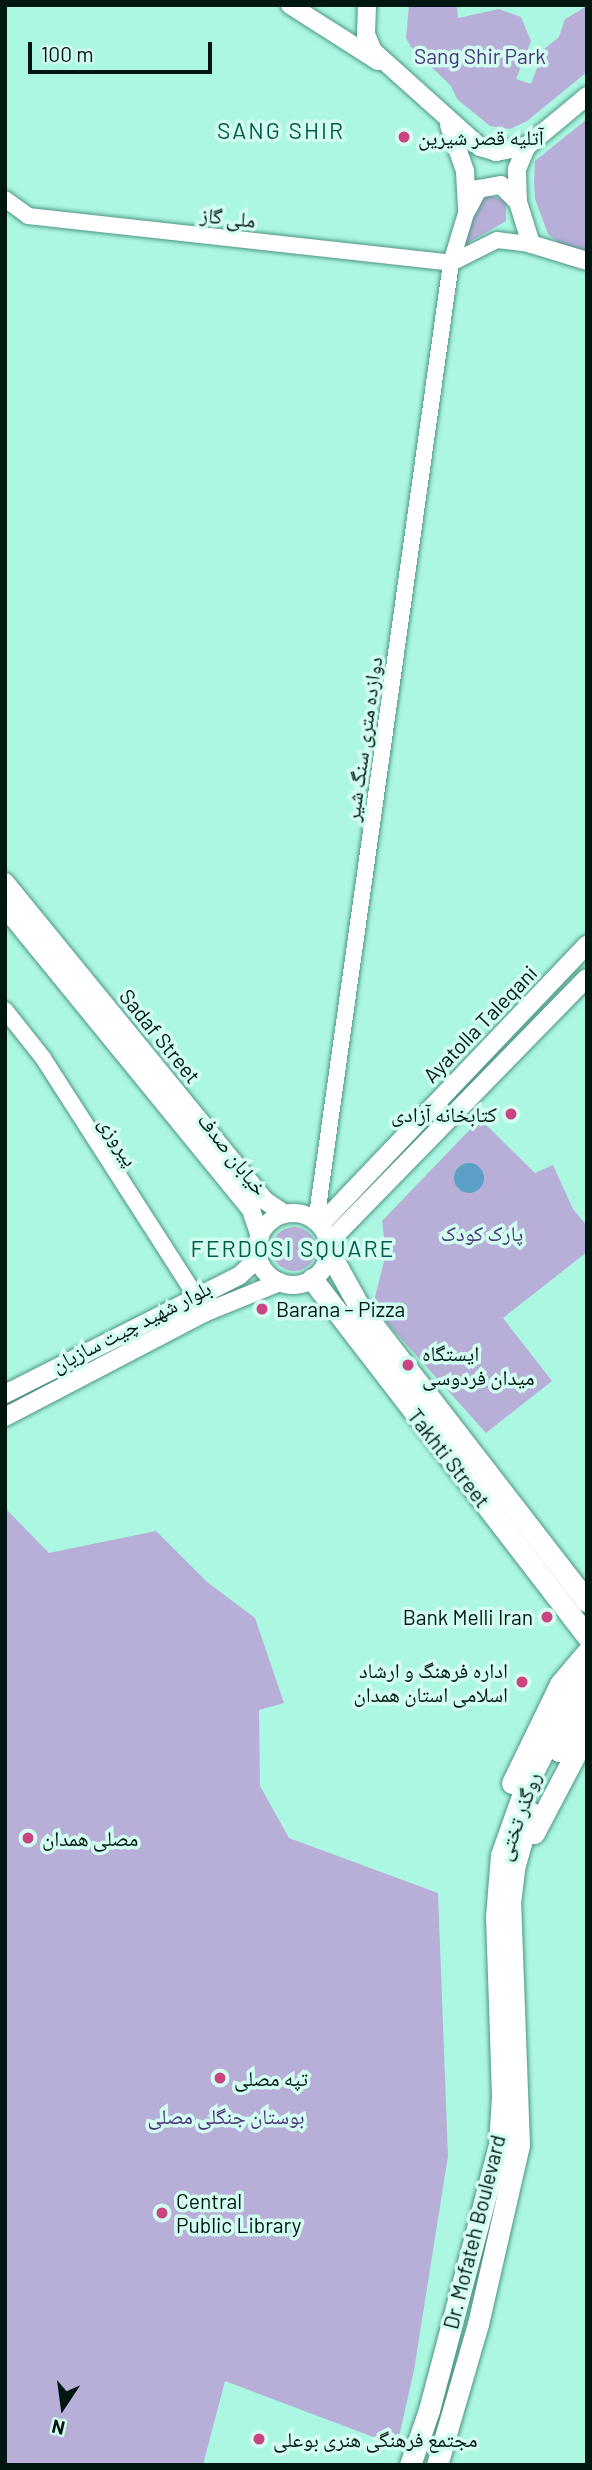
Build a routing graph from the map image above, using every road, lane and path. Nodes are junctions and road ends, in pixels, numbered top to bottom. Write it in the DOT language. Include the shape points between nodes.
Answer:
graph roads {
  1 [pos="320,5"];
  2 [pos="367,5"];
  3 [pos="294,8"];
  4 [pos="384,65"];
  5 [pos="587,96"];
  6 [pos="446,119"];
  7 [pos="527,146"];
  8 [pos="5,199"];
  9 [pos="519,202"];
  10 [pos="467,210"];
  11 [pos="531,244"];
  12 [pos="587,261"];
  13 [pos="451,263"];
  14 [pos="5,882"];
  15 [pos="5,908"];
  16 [pos="587,945"];
  17 [pos="587,978"];
  18 [pos="5,1010"];
  19 [pos="285,1214"];
  20 [pos="318,1223"];
  21 [pos="260,1236"];
  22 [pos="329,1247"];
  23 [pos="258,1258"];
  24 [pos="312,1279"];
  25 [pos="280,1282"];
  26 [pos="196,1296"];
  27 [pos="5,1394"];
  28 [pos="5,1417"];
  29 [pos="580,1601"];
  30 [pos="587,1636"];
  31 [pos="584,1665"];
  32 [pos="560,1684"];
  33 [pos="587,1705"];
  34 [pos="585,1735"];
  35 [pos="505,1967"];
  36 [pos="498,1993"];
  37 [pos="515,2008"];
  38 [pos="410,2465"];
  39 [pos="438,2465"];
  1 -- 3 [label="main road"];
  2 -- 4 [label="main road" via="366,34"];
  3 -- 4 [label="main road"];
  4 -- 6 [label="main road"];
  5 -- 7 [label="main road"];
  6 -- 7 [label="main road" via="480,147 504,152"];
  6 -- 10 [label="main road" via="465,171"];
  7 -- 9 [label="main road" via="517,169"];
  8 -- 13 [label="street, ملی گاز" via="28,216"];
  9 -- 10 [label="main road" via="509,189 493,184 472,194"];
  9 -- 11 [label="main road"];
  10 -- 13 [label="street, دوازده متری سنگ شیر"];
  11 -- 12 [label="main road"];
  11 -- 13 [label="street" via="497,240"];
  13 -- 20 [label="street, دوازده متری سنگ شیر"];
  14 -- 19 [label="main road, Sadaf Street" via="264,1200"];
  15 -- 21 [label="main road, خیابان صدف" via="251,1210"];
  16 -- 20 [label="main road, Ayatolla Taleqani"];
  17 -- 22 [label="main road"];
  18 -- 26 [label="street, پیروزی" via="43,1058"];
  19 -- 20 [label="main road"];
  19 -- 21 [label="main road"];
  20 -- 22 [label="main road"];
  21 -- 23 [label="main road"];
  22 -- 24 [label="main road"];
  22 -- 29 [label="main road, Takhti Street" via="360,1308"];
  23 -- 25 [label="main road"];
  23 -- 26 [label="main road, بلوار شهید چیت سازیان" via="239,1276"];
  24 -- 25 [label="main road"];
  24 -- 29 [label="main road, Takhti Street"];
  25 -- 28 [label="main road, بلوار شهید چیت سازیان" via="204,1313"];
  26 -- 27 [label="main road, بلوار شهید چیت سازیان"];
  29 -- 30 [label="main road, Takhti Street"];
  29 -- 32 [label="main road"];
  31 -- 32 [label="main road"];
  31 -- 35 [label="main road, روگذر تختی" via="506,1838 496,1886"];
  32 -- 36 [label="main road" via="515,1777 484,1868 484,1974"];
  33 -- 35 [label="main road, روگذر تختی" via="540,1789 522,1835 511,1887"];
  34 -- 37 [label="main road" via="546,1805 525,1864 522,1988"];
  35 -- 36 [label="main road, Dr. Mofateh Boulevard"];
  35 -- 37 [label="main road"];
  36 -- 38 [label="main road, Dr. Mofateh Boulevard" via="499,2145 429,2410"];
  37 -- 39 [label="main road, Dr. Mofateh Boulevard" via="519,2145 478,2324"];
}
